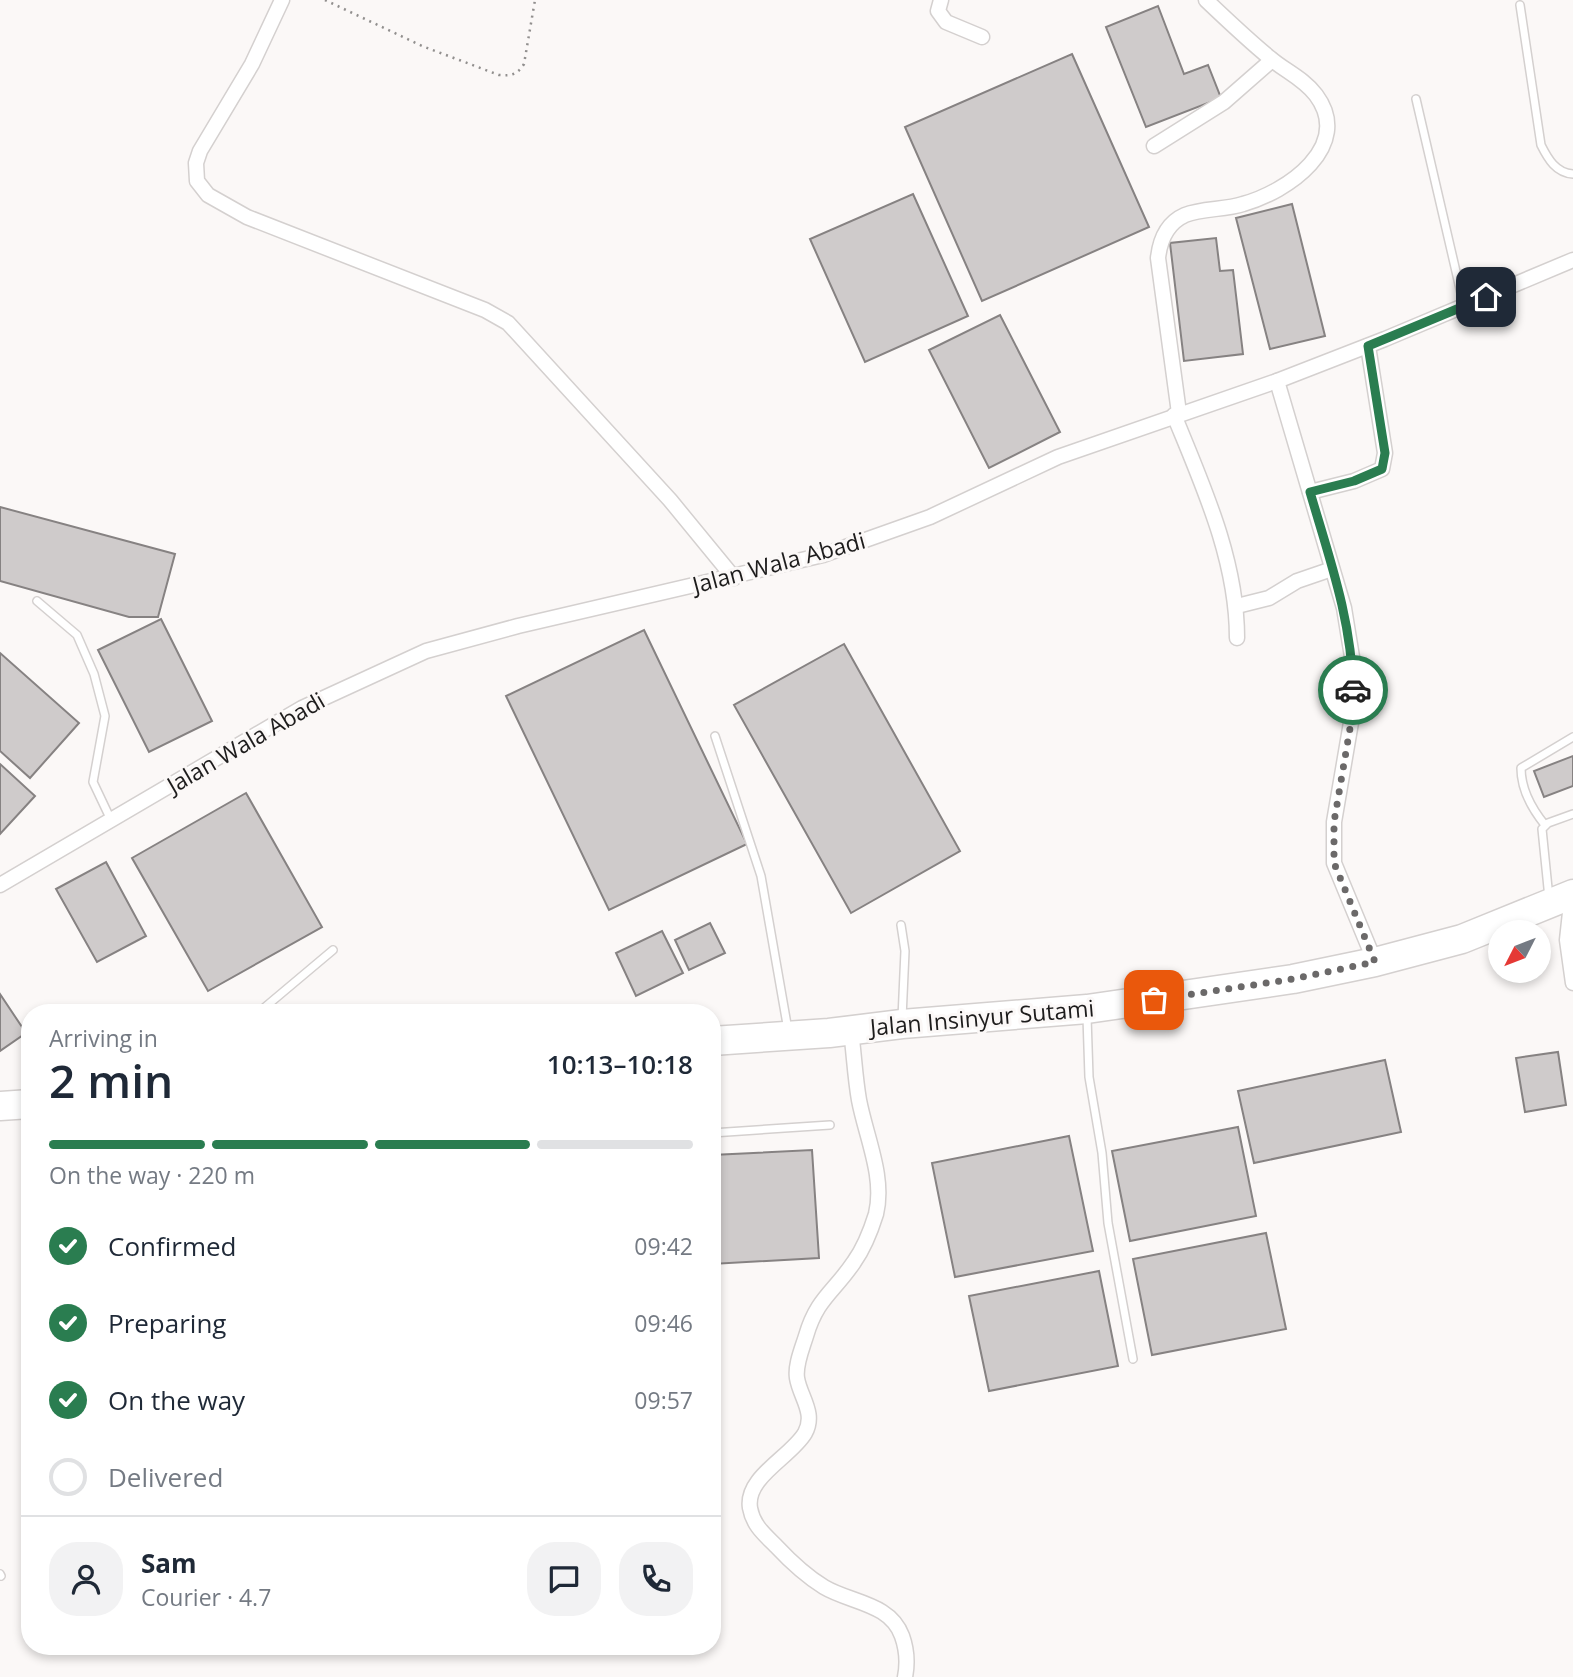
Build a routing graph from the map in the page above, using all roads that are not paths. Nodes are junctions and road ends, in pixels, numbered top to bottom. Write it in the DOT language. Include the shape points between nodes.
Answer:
graph roads {
  1 [pos="282,0"];
  2 [pos="941,0"];
  3 [pos="1206,0"];
  4 [pos="1520,5"];
  5 [pos="982,37"];
  6 [pos="1272,60"];
  7 [pos="1416,99"];
  8 [pos="1154,146"];
  9 [pos="1573,174"];
  10 [pos="1573,260"];
  11 [pos="1464,306"];
  12 [pos="1368,346"];
  13 [pos="1277,381"];
  14 [pos="1176,414"];
  15 [pos="1310,492"];
  16 [pos="1332,569"];
  17 [pos="734,578"];
  18 [pos="37,601"];
  19 [pos="1237,606"];
  20 [pos="1237,639"];
  21 [pos="715,736"];
  22 [pos="1573,737"];
  23 [pos="1573,814"];
  24 [pos="111,821"];
  25 [pos="1545,825"];
  26 [pos="0,885"];
  27 [pos="1565,897"];
  28 [pos="901,925"];
  29 [pos="333,950"];
  30 [pos="1375,962"];
  31 [pos="1573,983"];
  32 [pos="269,1004"];
  33 [pos="1087,1009"];
  34 [pos="902,1024"];
  35 [pos="851,1031"];
  36 [pos="789,1036"];
  37 [pos="721,1040"];
  38 [pos="21,1105"];
  39 [pos="0,1106"];
  40 [pos="830,1125"];
  41 [pos="721,1132"];
  42 [pos="1133,1359"];
  43 [pos="905,1677"];
  1 -- 17 [label="street" via="200,151 195,172 202,189 247,217 508,323 670,500"];
  2 -- 5 [label="street" via="938,11 946,22"];
  3 -- 6 [label="street"];
  4 -- 9 [label="lane" via="1541,145 1550,164"];
  6 -- 8 [label="street" via="1224,102"];
  6 -- 14 [label="street" via="1301,80 1325,110 1323,146 1311,164 1278,191 1244,204 1186,214 1165,232 1158,258"];
  7 -- 11 [label="lane"];
  10 -- 11 [label="street, Jalan Wala Abadi"];
  11 -- 12 [label="street, Jalan Wala Abadi"];
  12 -- 13 [label="street, Jalan Wala Abadi"];
  12 -- 15 [label="street" via="1385,453 1382,469"];
  13 -- 14 [label="street, Jalan Wala Abadi"];
  13 -- 15 [label="street"];
  14 -- 17 [label="street, Jalan Wala Abadi" via="1058,457 930,517 823,555"];
  14 -- 19 [label="street" via="1227,559"];
  15 -- 16 [label="street"];
  16 -- 19 [label="street" via="1297,581 1269,598"];
  16 -- 30 [label="street" via="1353,663 1354,705 1334,822 1334,863"];
  17 -- 24 [label="street, Jalan Wala Abadi" via="426,650 302,708"];
  18 -- 24 [label="lane" via="77,635 94,674 105,716 93,782"];
  19 -- 20 [label="street"];
  21 -- 36 [label="lane" via="761,876"];
  22 -- 25 [label="lane" via="1521,768 1532,809"];
  23 -- 25 [label="lane"];
  24 -- 26 [label="street, Jalan Wala Abadi"];
  25 -- 27 [label="lane" via="1542,829"];
  27 -- 30 [label="highway, Jalan Insinyur Sutami" via="1462,939"];
  27 -- 31 [label="street"];
  28 -- 34 [label="lane" via="905,951"];
  29 -- 32 [label="lane"];
  30 -- 33 [label="highway, Jalan Insinyur Sutami" via="1293,979"];
  33 -- 34 [label="highway, Jalan Insinyur Sutami"];
  33 -- 42 [label="lane" via="1090,1077 1108,1223"];
  34 -- 35 [label="highway, Jalan Insinyur Sutami"];
  35 -- 36 [label="highway, Jalan Insinyur Sutami"];
  35 -- 43 [label="street" via="859,1098 880,1191 876,1213 854,1262 815,1308 807,1332 797,1368 809,1413 806,1432 763,1477 749,1501 759,1530 802,1572 848,1600 884,1612 898,1625 907,1650"];
  36 -- 37 [label="highway, Jalan Insinyur Sutami"];
  38 -- 39 [label="highway"];
  40 -- 41 [label="lane"];
}
